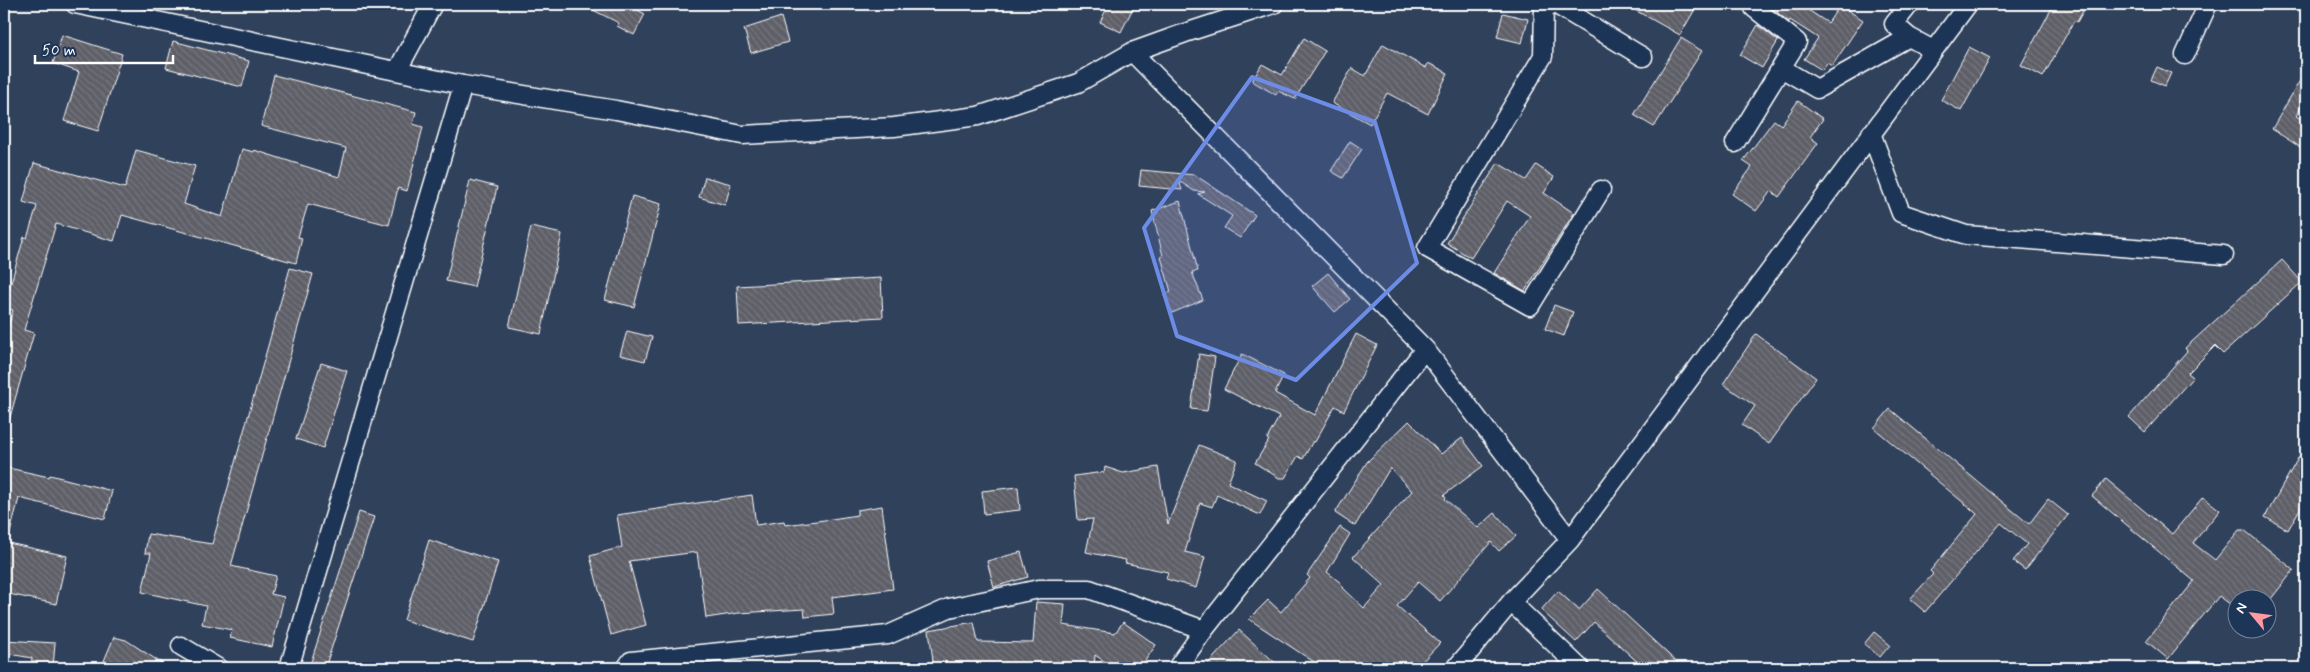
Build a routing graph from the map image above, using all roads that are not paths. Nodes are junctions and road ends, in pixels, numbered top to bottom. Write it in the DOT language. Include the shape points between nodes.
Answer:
graph roads {
  1 [pos="75,4"];
  2 [pos="433,4"];
  3 [pos="1274,4"];
  4 [pos="1544,4"];
  5 [pos="1555,4"];
  6 [pos="1756,4"];
  7 [pos="1910,4"];
  8 [pos="1968,4"];
  9 [pos="2208,4"];
  10 [pos="1909,37"];
  11 [pos="1934,50"];
  12 [pos="1132,52"];
  13 [pos="2185,55"];
  14 [pos="1642,57"];
  15 [pos="1781,68"];
  16 [pos="397,70"];
  17 [pos="463,85"];
  18 [pos="1871,133"];
  19 [pos="1735,143"];
  20 [pos="1601,190"];
  21 [pos="2224,255"];
  22 [pos="1425,349"];
  23 [pos="1570,540"];
  24 [pos="1511,602"];
  25 [pos="1204,630"];
  26 [pos="181,646"];
  27 [pos="218,668"];
  28 [pos="289,668"];
  29 [pos="626,668"];
  30 [pos="1177,668"];
  31 [pos="1456,668"];
  32 [pos="1580,668"];
  1 -- 16 [label="street"];
  2 -- 16 [label="street"];
  3 -- 12 [label="street"];
  4 -- 20 [label="street" via="1543,56 1428,248 1530,306"];
  5 -- 14 [label="street"];
  6 -- 15 [label="street" via="1754,8 1797,42"];
  7 -- 10 [label="street" via="1894,24"];
  8 -- 11 [label="street"];
  9 -- 13 [label="street"];
  10 -- 11 [label="street"];
  10 -- 15 [label="street" via="1817,90"];
  11 -- 18 [label="street"];
  12 -- 17 [label="street" via="1078,84 978,116 894,127 771,134 742,135"];
  12 -- 22 [label="street"];
  15 -- 19 [label="street"];
  16 -- 17 [label="street"];
  17 -- 28 [label="street"];
  18 -- 21 [label="street" via="1901,213 1966,236"];
  18 -- 23 [label="street"];
  22 -- 23 [label="street"];
  22 -- 25 [label="street"];
  23 -- 24 [label="street"];
  24 -- 31 [label="street"];
  24 -- 32 [label="street"];
  25 -- 29 [label="street" via="1089,589 1040,589 949,608 888,635 631,661"];
  25 -- 30 [label="street"];
  26 -- 27 [label="street"];
}
